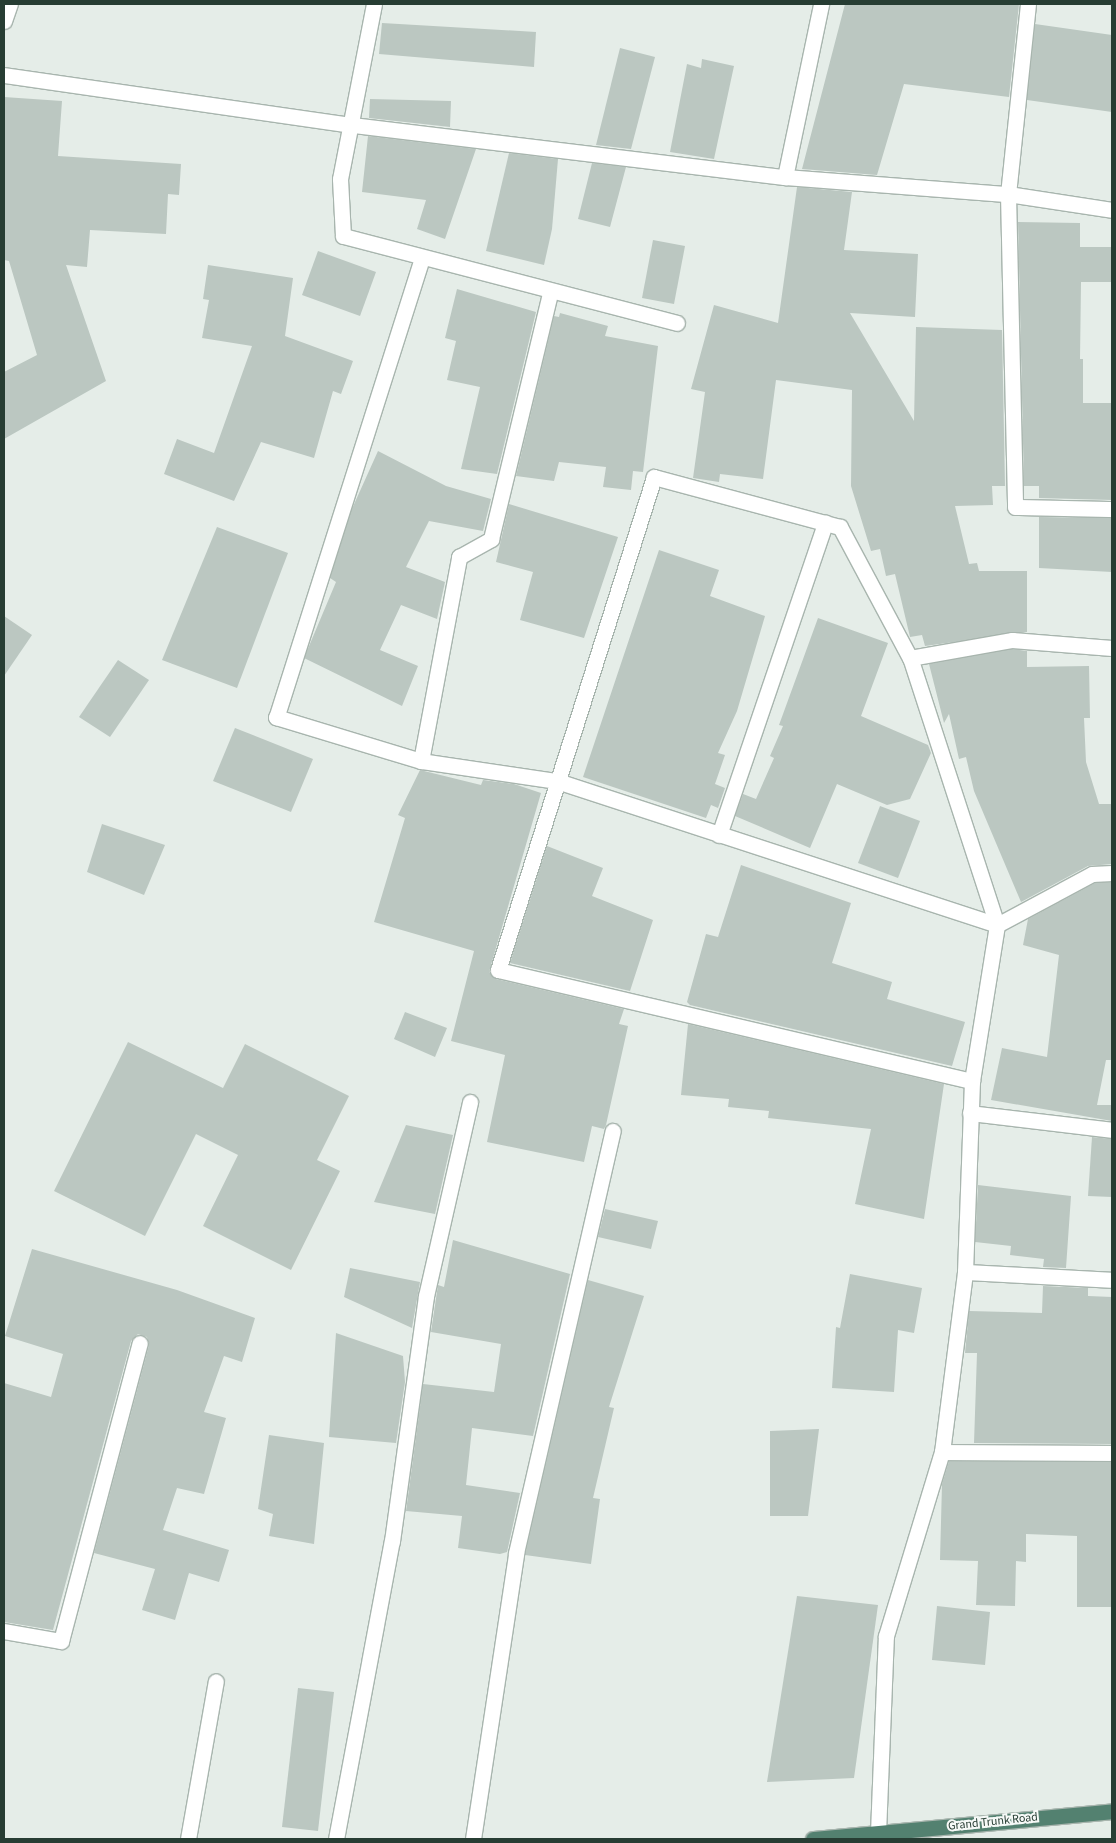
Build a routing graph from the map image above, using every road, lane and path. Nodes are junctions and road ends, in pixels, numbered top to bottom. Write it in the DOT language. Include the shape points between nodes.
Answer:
graph roads {
  1 [pos="10,4"];
  2 [pos="374,4"];
  3 [pos="821,4"];
  4 [pos="1028,4"];
  5 [pos="4,21"];
  6 [pos="4,75"];
  7 [pos="354,125"];
  8 [pos="785,177"];
  9 [pos="1008,194"];
  10 [pos="1112,210"];
  11 [pos="422,258"];
  12 [pos="550,293"];
  13 [pos="677,323"];
  14 [pos="1112,509"];
  15 [pos="825,523"];
  16 [pos="1112,648"];
  17 [pos="910,658"];
  18 [pos="421,761"];
  19 [pos="557,781"];
  20 [pos="719,835"];
  21 [pos="1112,873"];
  22 [pos="996,925"];
  23 [pos="972,1081"];
  24 [pos="470,1102"];
  25 [pos="970,1113"];
  26 [pos="1112,1130"];
  27 [pos="613,1131"];
  28 [pos="965,1272"];
  29 [pos="1112,1280"];
  30 [pos="140,1343"];
  31 [pos="942,1452"];
  32 [pos="1112,1453"];
  33 [pos="4,1631"];
  34 [pos="216,1682"];
  35 [pos="1112,1811"];
  36 [pos="878,1834"];
  37 [pos="188,1839"];
  38 [pos="336,1839"];
  39 [pos="473,1839"];
  40 [pos="813,1839"];
  1 -- 5 [label="street"];
  2 -- 7 [label="street"];
  3 -- 8 [label="street"];
  4 -- 9 [label="street"];
  6 -- 7 [label="street"];
  7 -- 8 [label="street"];
  7 -- 11 [label="street" via="340,179 343,236"];
  8 -- 9 [label="street"];
  9 -- 10 [label="street"];
  9 -- 14 [label="street" via="1015,507"];
  11 -- 12 [label="street"];
  11 -- 18 [label="street" via="276,718"];
  12 -- 13 [label="street"];
  12 -- 18 [label="street" via="491,539 459,557"];
  15 -- 17 [label="street" via="840,527"];
  15 -- 19 [label="street" via="654,477"];
  15 -- 20 [label="street"];
  16 -- 17 [label="street" via="1012,640"];
  17 -- 22 [label="street"];
  18 -- 19 [label="street"];
  19 -- 20 [label="street"];
  19 -- 23 [label="street" via="498,970"];
  20 -- 22 [label="street"];
  21 -- 22 [label="street" via="1092,874"];
  22 -- 23 [label="street"];
  23 -- 25 [label="street"];
  24 -- 38 [label="street" via="426,1296 392,1541"];
  25 -- 26 [label="street"];
  25 -- 28 [label="street"];
  27 -- 39 [label="street" via="516,1553"];
  28 -- 29 [label="street"];
  28 -- 31 [label="street"];
  30 -- 33 [label="street" via="61,1641"];
  31 -- 32 [label="street"];
  31 -- 36 [label="street" via="886,1636"];
  34 -- 37 [label="street"];
  35 -- 36 [label="highway, Grand Trunk Road"];
  36 -- 40 [label="highway, Grand Trunk Road"];
}
